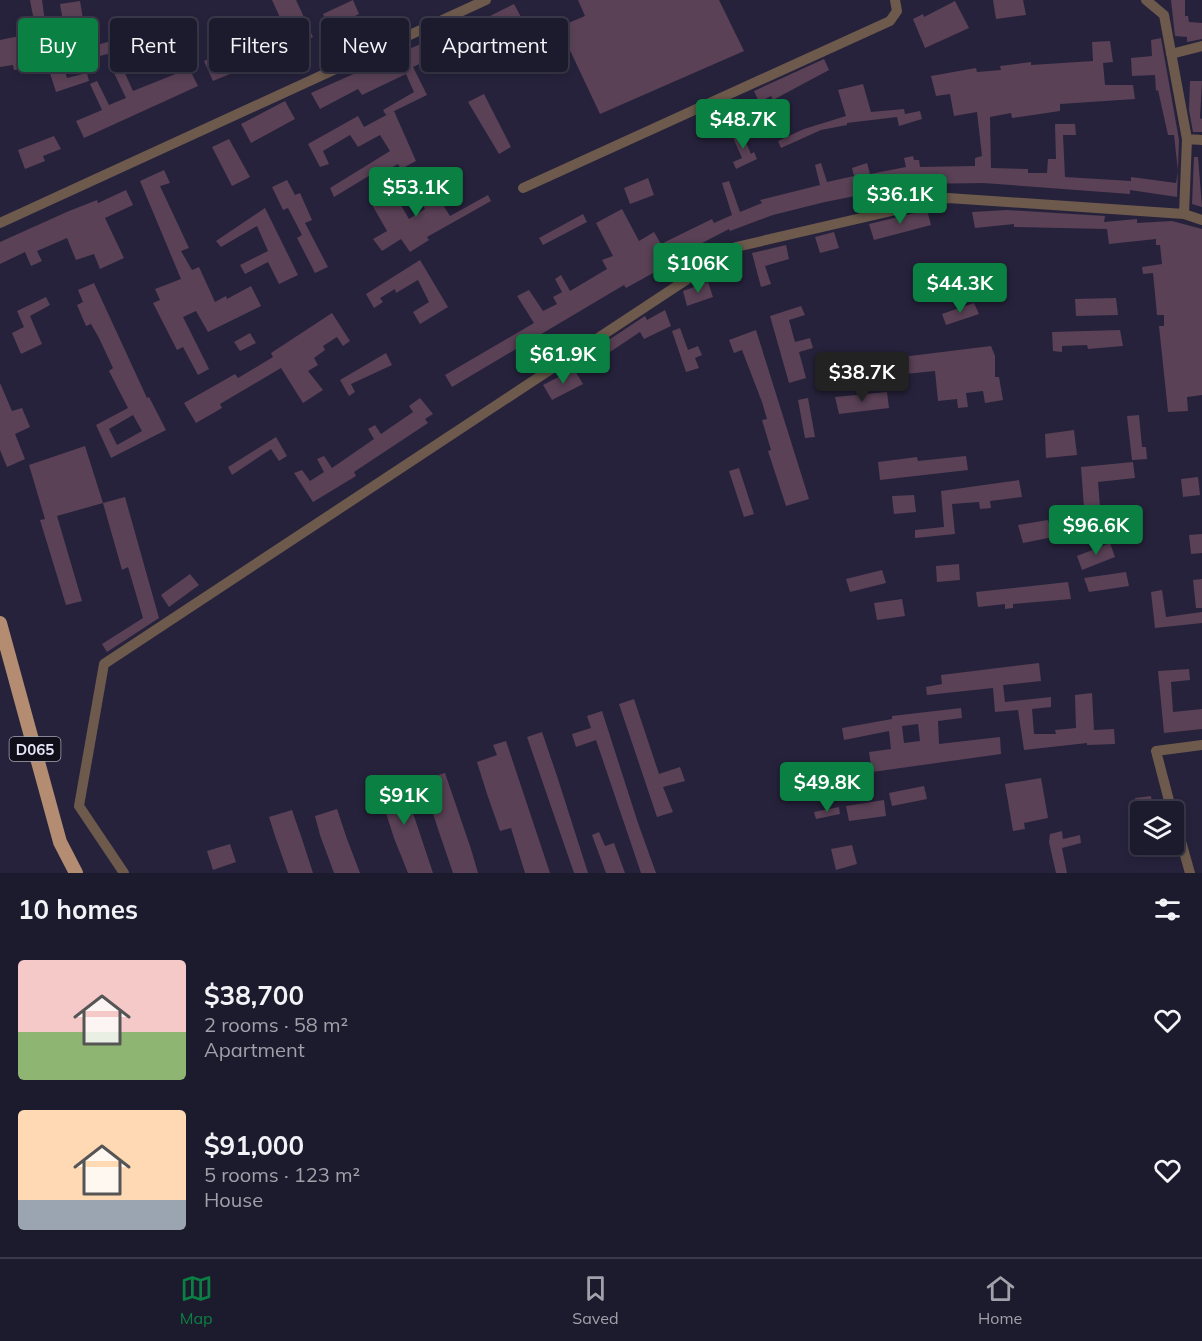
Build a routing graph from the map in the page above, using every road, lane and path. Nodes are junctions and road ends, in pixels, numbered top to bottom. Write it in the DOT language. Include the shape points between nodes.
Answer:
graph roads {
  1 [pos="486,0"];
  2 [pos="895,0"];
  3 [pos="1146,0"];
  4 [pos="1202,46"];
  5 [pos="1171,54"];
  6 [pos="1187,139"];
  7 [pos="1202,140"];
  8 [pos="523,188"];
  9 [pos="1184,214"];
  10 [pos="1202,220"];
  11 [pos="0,223"];
  12 [pos="0,623"];
  13 [pos="1202,745"];
  14 [pos="1170,801"];
  15 [pos="1184,851"];
  16 [pos="76,873"];
  17 [pos="124,873"];
  18 [pos="1190,873"];
  1 -- 11 [label="street"];
  2 -- 8 [label="street" via="897,11 890,21"];
  3 -- 5 [label="street" via="1164,15"];
  4 -- 5 [label="street"];
  5 -- 6 [label="street"];
  6 -- 7 [label="street"];
  6 -- 9 [label="street"];
  9 -- 10 [label="street"];
  9 -- 17 [label="street" via="948,198 735,248 104,664 79,806"];
  12 -- 16 [label="main road, D065" via="60,842"];
  13 -- 14 [label="street" via="1156,751"];
  15 -- 18 [label="street"];
}
